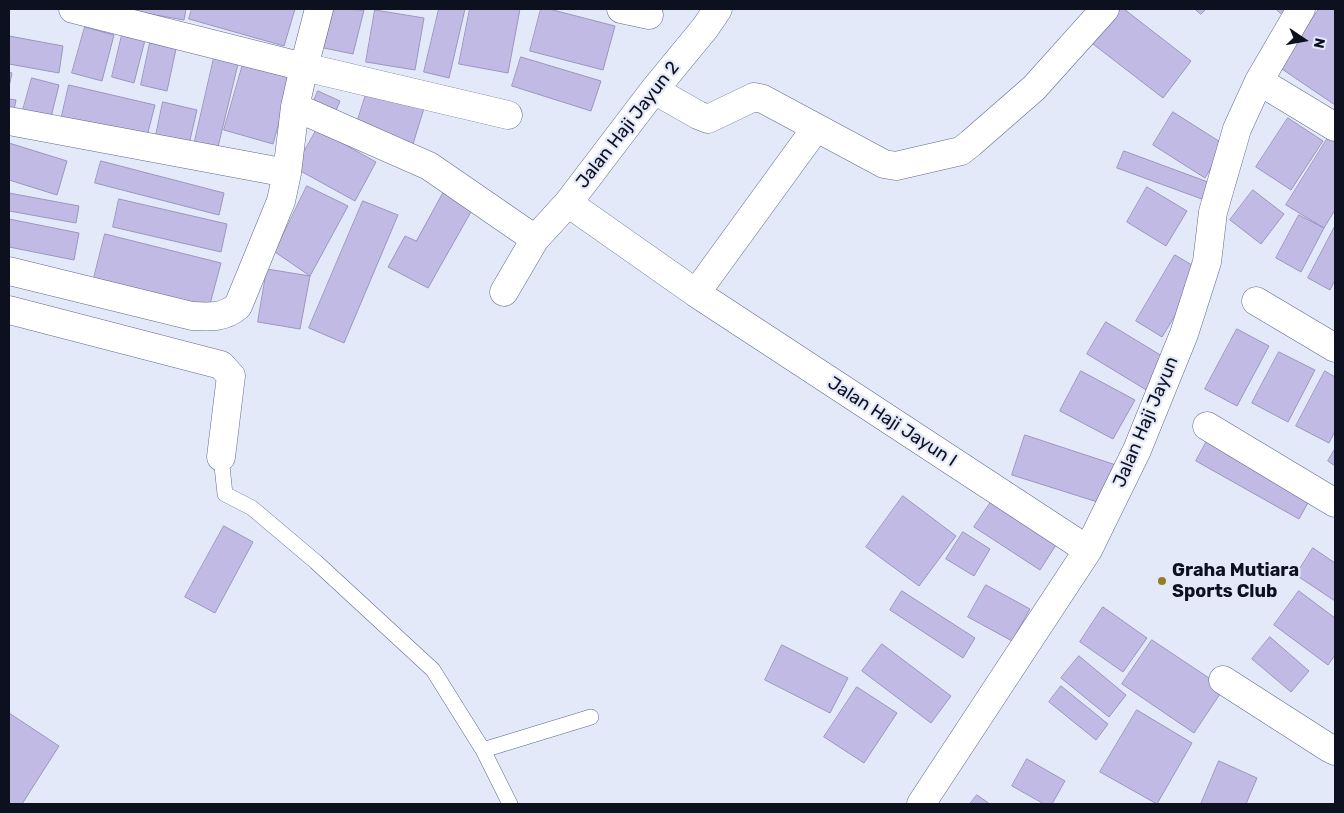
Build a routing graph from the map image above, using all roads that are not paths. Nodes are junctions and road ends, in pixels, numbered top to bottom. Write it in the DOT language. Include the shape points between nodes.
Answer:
graph roads {
  1 [pos="73,9"];
  2 [pos="319,9"];
  3 [pos="621,9"];
  4 [pos="718,9"];
  5 [pos="1106,9"];
  6 [pos="1301,9"];
  7 [pos="649,15"];
  8 [pos="304,67"];
  9 [pos="1259,81"];
  10 [pos="654,90"];
  11 [pos="295,107"];
  12 [pos="508,115"];
  13 [pos="9,121"];
  14 [pos="1335,127"];
  15 [pos="816,128"];
  16 [pos="287,173"];
  17 [pos="568,203"];
  18 [pos="535,239"];
  19 [pos="9,271"];
  20 [pos="504,292"];
  21 [pos="696,293"];
  22 [pos="1256,301"];
  23 [pos="9,310"];
  24 [pos="1335,348"];
  25 [pos="1206,426"];
  26 [pos="221,457"];
  27 [pos="1335,503"];
  28 [pos="1088,550"];
  29 [pos="1223,680"];
  30 [pos="592,717"];
  31 [pos="484,750"];
  32 [pos="1335,751"];
  33 [pos="510,804"];
  34 [pos="921,804"];
  1 -- 8 [label="street"];
  2 -- 8 [label="street"];
  3 -- 7 [label="street"];
  4 -- 10 [label="street, Jalan Haji Jayun 2"];
  5 -- 15 [label="street" via="1034,88 961,151 896,166 884,164"];
  6 -- 9 [label="street, Jalan Haji Jayun"];
  8 -- 11 [label="street"];
  8 -- 12 [label="street"];
  9 -- 14 [label="street"];
  9 -- 28 [label="street, Jalan Haji Jayun" via="1237,129 1213,212 1207,262 1184,334 1137,450"];
  10 -- 15 [label="street" via="708,119 754,97 763,99"];
  10 -- 17 [label="street, Jalan Haji Jayun 2"];
  11 -- 16 [label="street"];
  11 -- 18 [label="street" via="429,166"];
  13 -- 16 [label="street"];
  15 -- 21 [label="street"];
  16 -- 19 [label="street" via="280,201 238,306 217,317 192,316"];
  17 -- 18 [label="street, Jalan Haji Jayun 2"];
  17 -- 21 [label="street, Jalan Haji Jayun I"];
  18 -- 20 [label="street, Jalan Haji Jayun 2"];
  21 -- 28 [label="street, Jalan Haji Jayun I"];
  22 -- 24 [label="street"];
  23 -- 26 [label="street" via="221,365 231,376"];
  25 -- 27 [label="street"];
  26 -- 31 [label="lane" via="225,494 252,508 316,562 433,670"];
  28 -- 34 [label="street, Jalan Haji Jayun"];
  29 -- 32 [label="street"];
  30 -- 31 [label="lane"];
  31 -- 33 [label="lane"];
}
